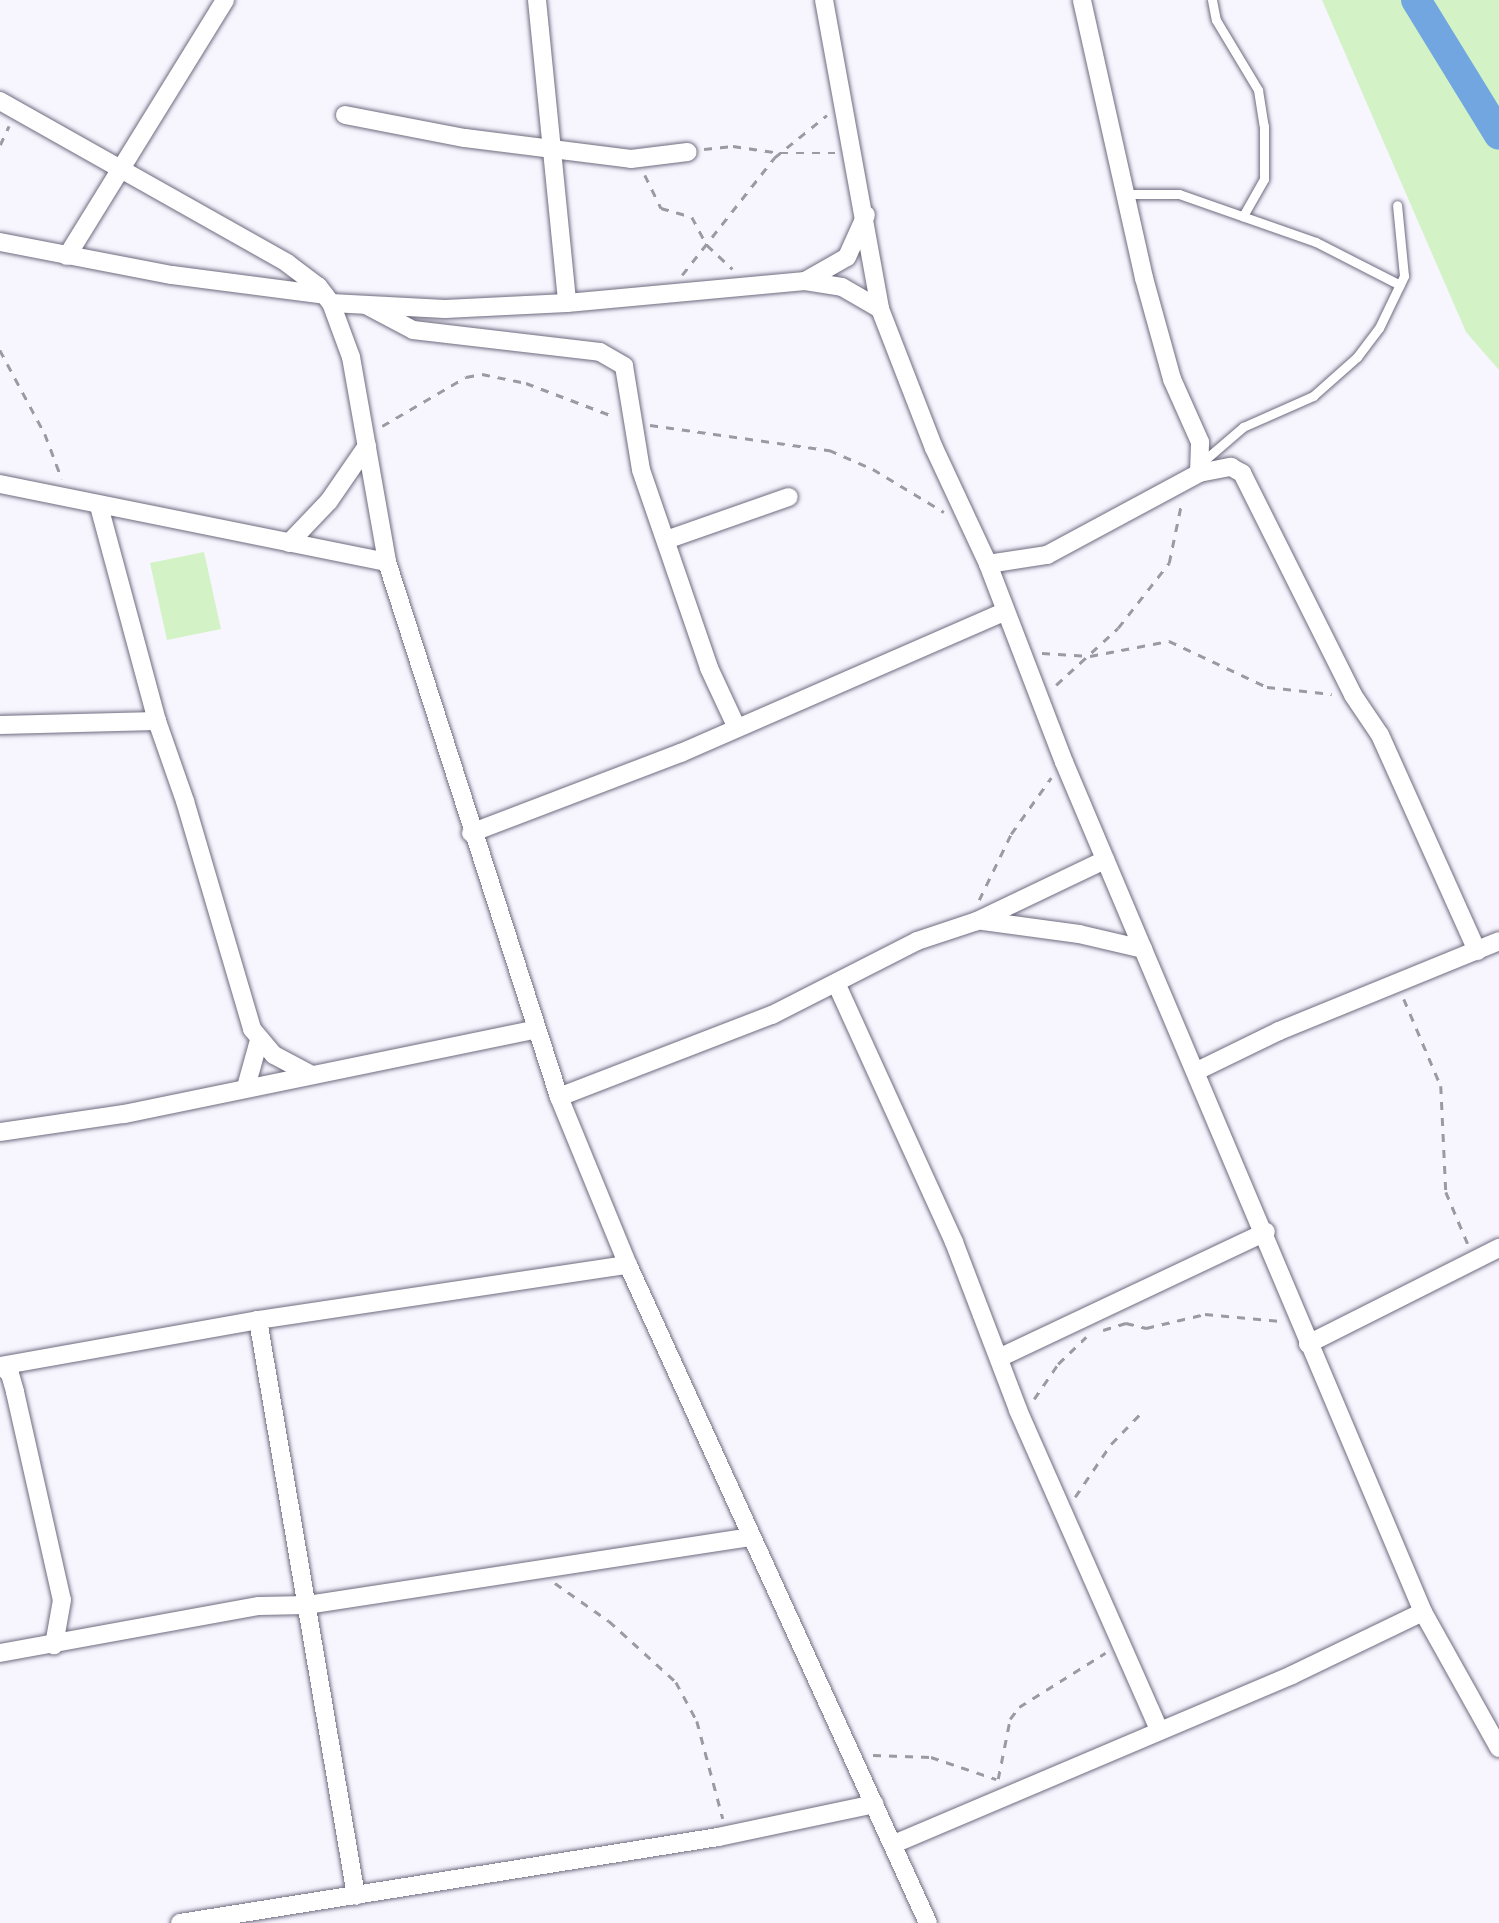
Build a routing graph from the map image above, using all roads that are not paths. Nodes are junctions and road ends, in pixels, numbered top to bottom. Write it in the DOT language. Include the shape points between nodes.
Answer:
graph roads {
  1 [pos="226,0"];
  2 [pos="537,0"];
  3 [pos="824,0"];
  4 [pos="1082,0"];
  5 [pos="1212,0"];
  6 [pos="0,101"];
  7 [pos="345,114"];
  8 [pos="553,149"];
  9 [pos="688,152"];
  10 [pos="122,170"];
  11 [pos="1126,194"];
  12 [pos="1396,205"];
  13 [pos="866,215"];
  14 [pos="1243,216"];
  15 [pos="0,242"];
  16 [pos="67,256"];
  17 [pos="805,281"];
  18 [pos="1400,285"];
  19 [pos="328,299"];
  20 [pos="566,304"];
  21 [pos="366,305"];
  22 [pos="880,308"];
  23 [pos="366,440"];
  24 [pos="1199,470"];
  25 [pos="0,484"];
  26 [pos="789,497"];
  27 [pos="99,506"];
  28 [pos="666,540"];
  29 [pos="289,543"];
  30 [pos="387,562"];
  31 [pos="988,564"];
  32 [pos="1004,612"];
  33 [pos="157,722"];
  34 [pos="0,724"];
  35 [pos="737,728"];
  36 [pos="471,833"];
  37 [pos="1105,860"];
  38 [pos="972,922"];
  39 [pos="1499,940"];
  40 [pos="1142,949"];
  41 [pos="1477,951"];
  42 [pos="836,982"];
  43 [pos="535,1030"];
  44 [pos="258,1040"];
  45 [pos="1197,1070"];
  46 [pos="309,1074"];
  47 [pos="246,1087"];
  48 [pos="558,1097"];
  49 [pos="0,1132"];
  50 [pos="1266,1232"];
  51 [pos="1499,1248"];
  52 [pos="628,1264"];
  53 [pos="258,1320"];
  54 [pos="1308,1344"];
  55 [pos="1000,1357"];
  56 [pos="1,1366"];
  57 [pos="751,1537"];
  58 [pos="306,1605"];
  59 [pos="1423,1612"];
  60 [pos="54,1645"];
  61 [pos="0,1654"];
  62 [pos="1159,1730"];
  63 [pos="1499,1748"];
  64 [pos="876,1804"];
  65 [pos="894,1844"];
  66 [pos="356,1896"];
  67 [pos="180,1923"];
  68 [pos="928,1923"];
  1 -- 10 [label="street"];
  2 -- 8 [label="street"];
  3 -- 13 [label="street"];
  4 -- 11 [label="street"];
  5 -- 14 [label="lane" via="1216,20 1258,90 1264,126 1264,179"];
  6 -- 10 [label="street"];
  7 -- 8 [label="street"];
  8 -- 9 [label="street" via="642,159"];
  8 -- 20 [label="street"];
  10 -- 16 [label="street"];
  10 -- 19 [label="street" via="287,263"];
  11 -- 14 [label="lane" via="1180,194"];
  11 -- 24 [label="street" via="1172,379 1200,442"];
  12 -- 18 [label="lane" via="1404,249"];
  13 -- 17 [label="street" via="847,257"];
  13 -- 22 [label="street"];
  14 -- 18 [label="lane" via="1316,242"];
  15 -- 16 [label="street"];
  16 -- 19 [label="street"];
  17 -- 20 [label="street"];
  17 -- 22 [label="street" via="842,286"];
  18 -- 24 [label="lane" via="1391,310 1356,358 1313,396 1242,427"];
  19 -- 21 [label="street"];
  19 -- 23 [label="street" via="350,357"];
  20 -- 21 [label="street"];
  21 -- 28 [label="street" via="413,330 614,358 629,380 641,470"];
  22 -- 31 [label="street"];
  23 -- 29 [label="street" via="330,501"];
  23 -- 30 [label="street"];
  24 -- 31 [label="street" via="1047,555"];
  24 -- 41 [label="street" via="1242,473 1353,695 1380,735"];
  25 -- 27 [label="street"];
  26 -- 28 [label="street"];
  27 -- 29 [label="street"];
  27 -- 33 [label="street"];
  28 -- 35 [label="street"];
  29 -- 30 [label="street"];
  30 -- 36 [label="street"];
  31 -- 32 [label="street"];
  32 -- 35 [label="street"];
  32 -- 37 [label="street"];
  33 -- 34 [label="street"];
  33 -- 44 [label="street"];
  35 -- 36 [label="street"];
  36 -- 43 [label="street"];
  37 -- 38 [label="street"];
  37 -- 40 [label="street"];
  38 -- 40 [label="street"];
  38 -- 42 [label="street"];
  39 -- 41 [label="street"];
  40 -- 45 [label="street"];
  41 -- 45 [label="street"];
  42 -- 48 [label="street" via="772,1015"];
  42 -- 55 [label="street"];
  43 -- 46 [label="street"];
  43 -- 48 [label="street"];
  44 -- 46 [label="street"];
  44 -- 47 [label="street"];
  45 -- 50 [label="street"];
  46 -- 47 [label="street"];
  47 -- 49 [label="street"];
  48 -- 52 [label="street"];
  50 -- 54 [label="street"];
  50 -- 55 [label="street"];
  51 -- 54 [label="street"];
  52 -- 53 [label="street"];
  52 -- 57 [label="street"];
  53 -- 56 [label="street"];
  53 -- 58 [label="street"];
  54 -- 59 [label="street"];
  55 -- 62 [label="street"];
  56 -- 60 [label="street" via="15,1392 62,1600"];
  57 -- 58 [label="street"];
  57 -- 64 [label="street"];
  58 -- 60 [label="street" via="258,1606"];
  58 -- 66 [label="street"];
  59 -- 62 [label="street"];
  59 -- 63 [label="street"];
  60 -- 61 [label="street"];
  62 -- 65 [label="street"];
  64 -- 65 [label="street"];
  64 -- 66 [label="street"];
  65 -- 68 [label="street"];
  66 -- 67 [label="street"];
}
